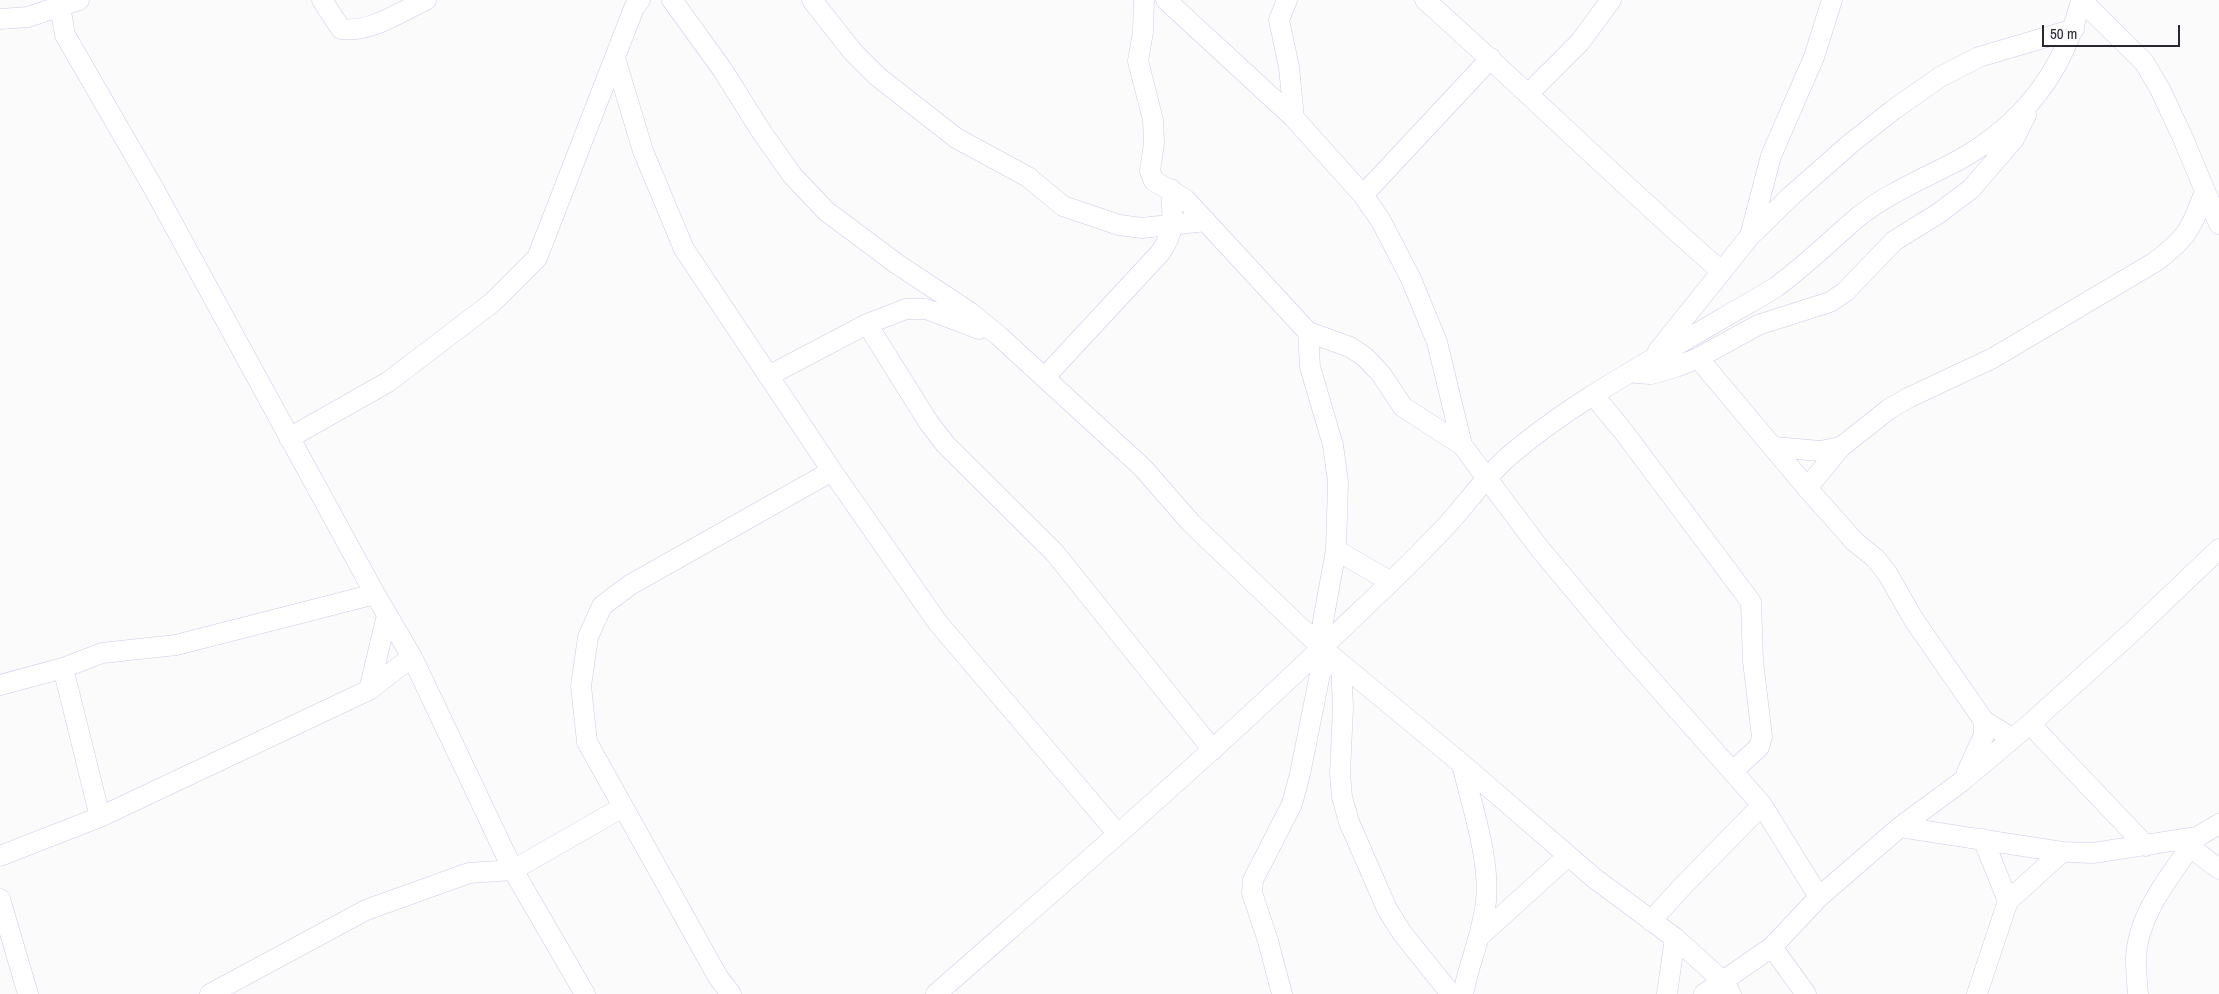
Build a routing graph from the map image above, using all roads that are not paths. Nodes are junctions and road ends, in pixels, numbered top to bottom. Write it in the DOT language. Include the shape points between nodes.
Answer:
graph roads {
  1 [pos="322,0"];
  2 [pos="426,0"];
  3 [pos="640,0"];
  4 [pos="672,0"];
  5 [pos="812,0"];
  6 [pos="1144,0"];
  7 [pos="1166,0"];
  8 [pos="1287,0"];
  9 [pos="1425,0"];
  10 [pos="1610,0"];
  11 [pos="1832,0"];
  12 [pos="2081,0"];
  13 [pos="66,2"];
  14 [pos="28,17"];
  15 [pos="0,19"];
  16 [pos="2074,29"];
  17 [pos="65,35"];
  18 [pos="615,58"];
  19 [pos="1491,58"];
  20 [pos="1529,93"];
  21 [pos="2030,106"];
  22 [pos="1294,118"];
  23 [pos="1171,189"];
  24 [pos="2205,191"];
  25 [pos="1363,196"];
  26 [pos="1206,221"];
  27 [pos="1172,224"];
  28 [pos="2219,224"];
  29 [pos="1750,236"];
  30 [pos="1721,270"];
  31 [pos="867,324"];
  32 [pos="1308,332"];
  33 [pos="999,336"];
  34 [pos="1698,358"];
  35 [pos="1649,363"];
  36 [pos="1632,373"];
  37 [pos="768,376"];
  38 [pos="1044,377"];
  39 [pos="1594,396"];
  40 [pos="289,438"];
  41 [pos="1462,445"];
  42 [pos="1774,447"];
  43 [pos="1841,447"];
  44 [pos="832,471"];
  45 [pos="1487,476"];
  46 [pos="1807,488"];
  47 [pos="2219,549"];
  48 [pos="1336,550"];
  49 [pos="1391,582"];
  50 [pos="375,594"];
  51 [pos="387,615"];
  52 [pos="1330,653"];
  53 [pos="412,658"];
  54 [pos="63,668"];
  55 [pos="0,685"];
  56 [pos="369,690"];
  57 [pos="1984,721"];
  58 [pos="2030,724"];
  59 [pos="2012,738"];
  60 [pos="1212,750"];
  61 [pos="1462,764"];
  62 [pos="1733,771"];
  63 [pos="1961,782"];
  64 [pos="1762,805"];
  65 [pos="624,807"];
  66 [pos="100,817"];
  67 [pos="2219,824"];
  68 [pos="1900,827"];
  69 [pos="1118,834"];
  70 [pos="1983,839"];
  71 [pos="2194,842"];
  72 [pos="2146,846"];
  73 [pos="2062,852"];
  74 [pos="0,856"];
  75 [pos="1568,856"];
  76 [pos="2219,868"];
  77 [pos="513,870"];
  78 [pos="1819,897"];
  79 [pos="0,898"];
  80 [pos="2008,901"];
  81 [pos="1651,921"];
  82 [pos="1481,935"];
  83 [pos="1675,938"];
  84 [pos="1772,947"];
  85 [pos="1728,988"];
  86 [pos="28,994"];
  87 [pos="210,994"];
  88 [pos="585,994"];
  89 [pos="730,994"];
  90 [pos="936,994"];
  91 [pos="1282,994"];
  92 [pos="1451,994"];
  93 [pos="1462,994"];
  94 [pos="1667,994"];
  95 [pos="1704,994"];
  96 [pos="1806,994"];
  97 [pos="1977,994"];
  98 [pos="2138,994"];
  1 -- 2 [label="street" via="341,29 353,31"];
  3 -- 18 [label="street"];
  4 -- 33 [label="street" via="792,175 826,211"];
  5 -- 27 [label="street" via="853,52 877,76 956,138 1028,177 1063,206 1119,225 1142,228"];
  6 -- 23 [label="street" via="1145,17 1138,61 1153,120 1150,172 1154,181"];
  7 -- 22 [label="street"];
  8 -- 22 [label="street" via="1279,20 1289,67"];
  9 -- 19 [label="street"];
  10 -- 20 [label="street" via="1580,42"];
  11 -- 29 [label="street" via="1814,58 1771,156"];
  12 -- 16 [label="street"];
  12 -- 24 [label="street" via="2144,62 2160,89"];
  13 -- 14 [label="street"];
  13 -- 17 [label="street"];
  14 -- 15 [label="street"];
  14 -- 17 [label="street"];
  16 -- 21 [label="street"];
  16 -- 29 [label="street" via="1980,57 1940,77 1850,144"];
  17 -- 40 [label="street" via="154,189"];
  18 -- 37 [label="street" via="643,151 684,249"];
  18 -- 40 [label="street" via="536,258 493,302 388,382"];
  19 -- 20 [label="street"];
  19 -- 25 [label="street"];
  20 -- 30 [label="street" via="1649,208"];
  21 -- 34 [label="street" via="2014,139 1971,189 1894,241 1845,292 1830,302 1758,325"];
  21 -- 35 [label="street" via="2003,130 1963,157 1861,215 1776,287"];
  22 -- 25 [label="street"];
  23 -- 26 [label="street"];
  23 -- 27 [label="street"];
  24 -- 28 [label="street"];
  24 -- 43 [label="street" via="2193,224 2180,244 2155,262 1993,358 1889,409"];
  25 -- 41 [label="street" via="1380,221 1431,325"];
  26 -- 27 [label="street"];
  26 -- 32 [label="street"];
  27 -- 38 [label="street" via="1170,238 1160,252"];
  29 -- 30 [label="street"];
  30 -- 35 [label="street"];
  31 -- 33 [label="street" via="906,309 926,309"];
  31 -- 37 [label="street"];
  31 -- 60 [label="street" via="946,445 1054,552"];
  32 -- 41 [label="street" via="1350,347 1365,357 1403,407"];
  32 -- 48 [label="street" via="1310,367 1333,445 1338,482"];
  33 -- 38 [label="street"];
  34 -- 36 [label="street" via="1651,374"];
  34 -- 42 [label="street"];
  35 -- 36 [label="street"];
  36 -- 39 [label="street"];
  37 -- 44 [label="street"];
  38 -- 52 [label="street" via="1143,468 1191,523"];
  39 -- 45 [label="street" via="1542,430"];
  39 -- 62 [label="street" via="1751,602 1753,661 1762,737 1759,747"];
  40 -- 50 [label="street"];
  41 -- 45 [label="street"];
  42 -- 43 [label="street" via="1820,451"];
  42 -- 46 [label="street"];
  43 -- 46 [label="street"];
  44 -- 65 [label="street" via="630,585 602,606 588,637 581,686 586,742"];
  44 -- 69 [label="street" via="938,623"];
  45 -- 49 [label="street" via="1449,523"];
  45 -- 62 [label="street" via="1540,549"];
  46 -- 57 [label="street" via="1855,542 1869,551 1881,565 1914,620"];
  47 -- 58 [label="street"];
  48 -- 49 [label="street"];
  48 -- 52 [label="street" via="1322,627"];
  49 -- 52 [label="street"];
  50 -- 51 [label="street"];
  50 -- 54 [label="street" via="176,646 102,653"];
  51 -- 53 [label="street"];
  51 -- 56 [label="street"];
  52 -- 60 [label="street"];
  52 -- 61 [label="street"];
  52 -- 91 [label="street" via="1320,674 1292,804 1253,880 1252,893"];
  52 -- 92 [label="street" via="1343,707 1340,774 1342,797 1350,822 1387,909"];
  53 -- 56 [label="street"];
  53 -- 77 [label="street"];
  54 -- 55 [label="street"];
  54 -- 66 [label="street"];
  56 -- 66 [label="street"];
  57 -- 59 [label="street"];
  57 -- 63 [label="street" via="1984,735"];
  58 -- 59 [label="street"];
  58 -- 72 [label="street"];
  59 -- 63 [label="street"];
  60 -- 69 [label="street"];
  61 -- 75 [label="street"];
  61 -- 82 [label="street" via="1487,880"];
  62 -- 64 [label="street"];
  63 -- 68 [label="street"];
  64 -- 78 [label="street"];
  64 -- 81 [label="street"];
  65 -- 77 [label="street"];
  65 -- 89 [label="street"];
  66 -- 74 [label="street"];
  67 -- 71 [label="street"];
  68 -- 70 [label="street"];
  68 -- 78 [label="street"];
  69 -- 90 [label="street"];
  70 -- 73 [label="street"];
  70 -- 80 [label="street"];
  71 -- 72 [label="street"];
  71 -- 76 [label="street"];
  71 -- 98 [label="street" via="2150,907 2136,958"];
  72 -- 73 [label="street" via="2093,853"];
  73 -- 80 [label="street"];
  75 -- 81 [label="street"];
  75 -- 82 [label="street"];
  77 -- 87 [label="street" via="469,873 366,910"];
  77 -- 88 [label="street"];
  78 -- 84 [label="street"];
  79 -- 86 [label="street"];
  80 -- 97 [label="street"];
  81 -- 83 [label="street"];
  82 -- 93 [label="street"];
  83 -- 85 [label="street"];
  83 -- 94 [label="street"];
  84 -- 85 [label="street"];
  84 -- 96 [label="street"];
  85 -- 95 [label="street"];
}
